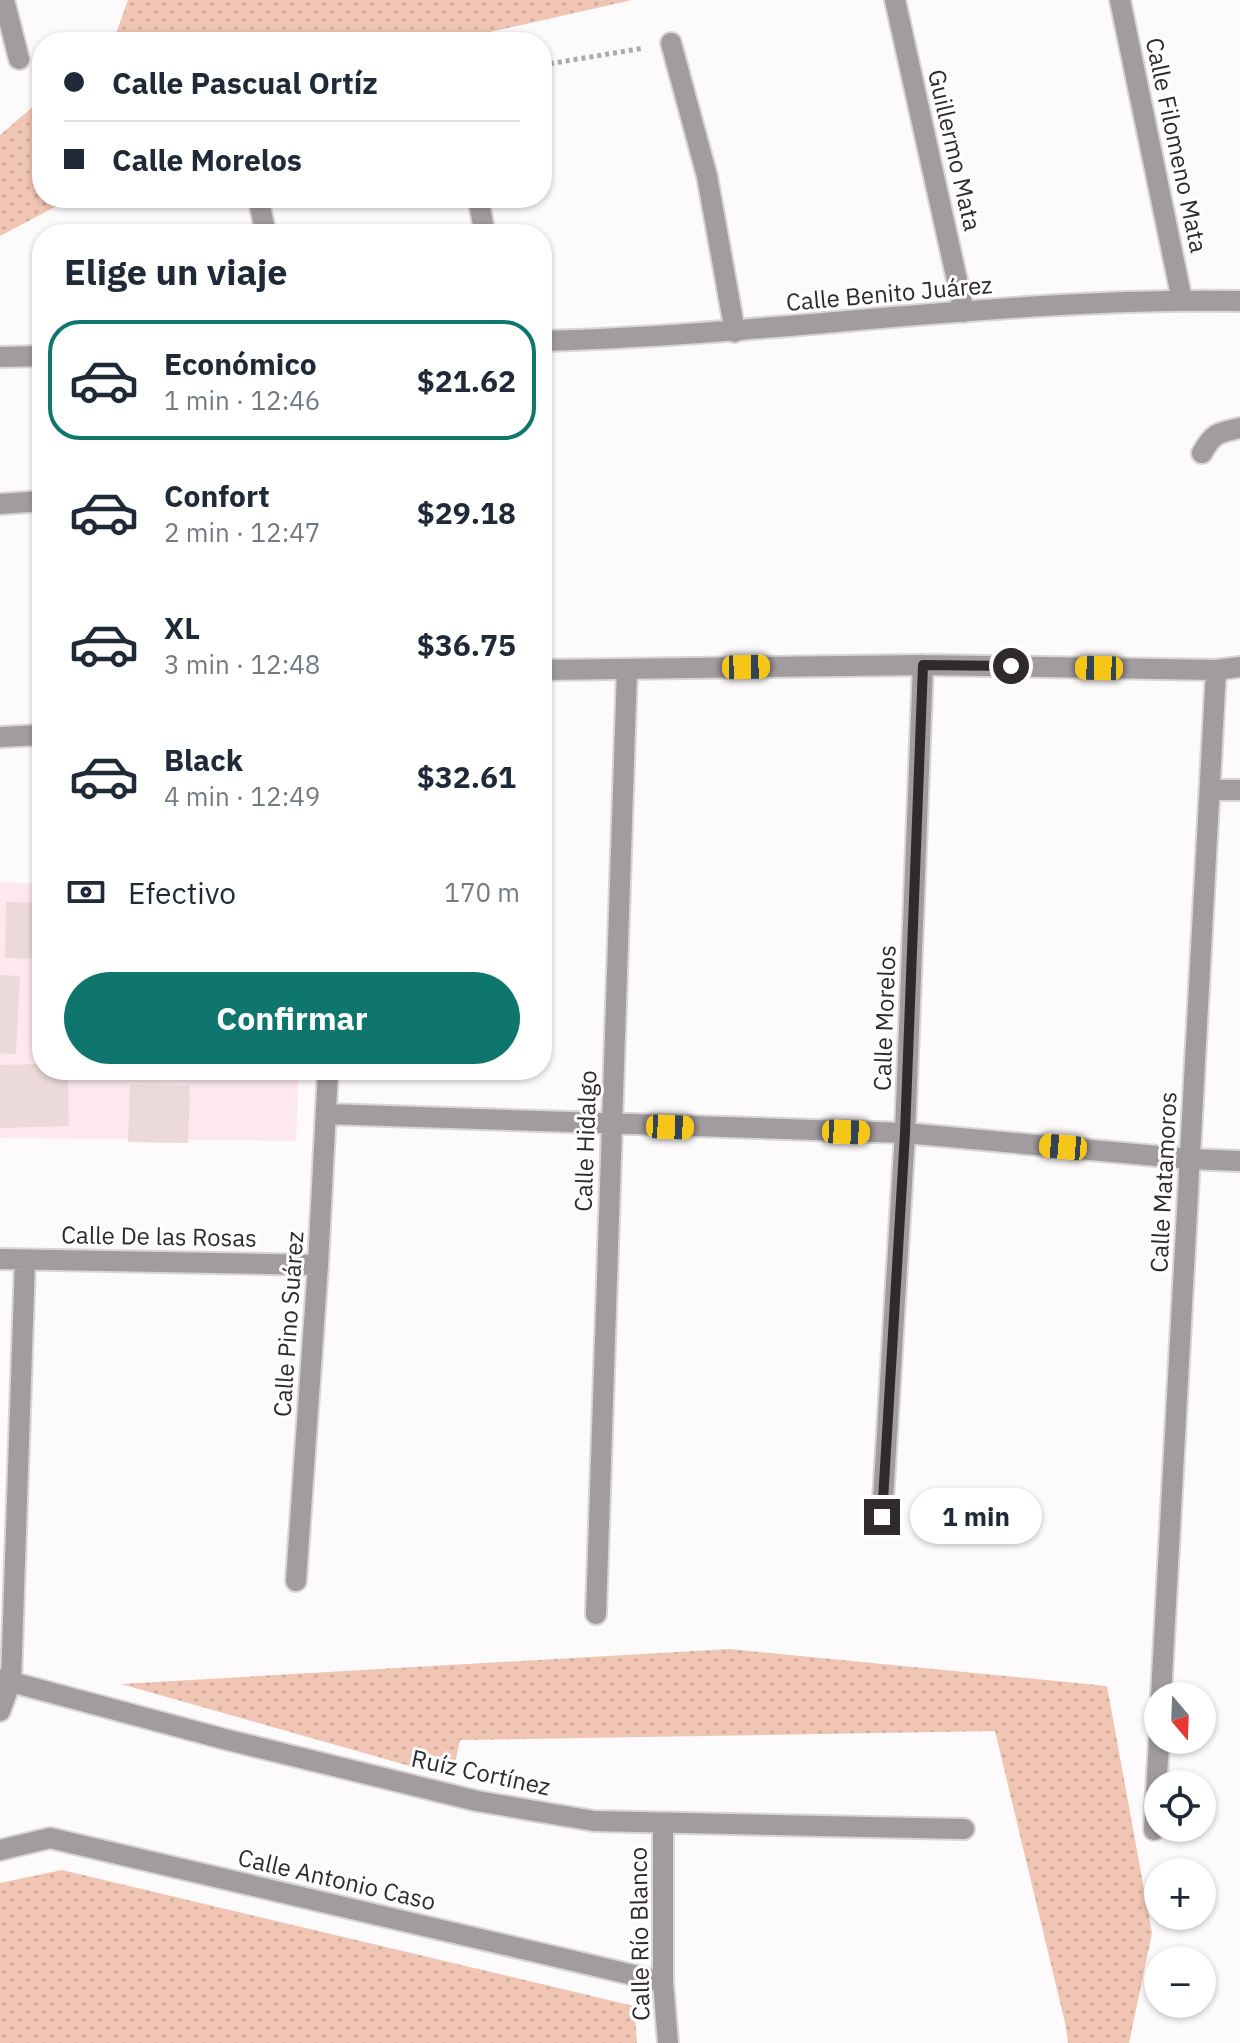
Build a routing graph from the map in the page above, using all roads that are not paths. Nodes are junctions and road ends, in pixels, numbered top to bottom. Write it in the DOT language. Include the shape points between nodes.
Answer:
graph roads {
  1 [pos="4,0"];
  2 [pos="895,0"];
  3 [pos="1120,0"];
  4 [pos="671,43"];
  5 [pos="19,59"];
  6 [pos="1182,300"];
  7 [pos="1240,301"];
  8 [pos="964,312"];
  9 [pos="735,332"];
  10 [pos="552,341"];
  11 [pos="32,356"];
  12 [pos="0,357"];
  13 [pos="1240,428"];
  14 [pos="1202,453"];
  15 [pos="32,502"];
  16 [pos="0,504"];
  17 [pos="923,665"];
  18 [pos="1240,667"];
  19 [pos="627,669"];
  20 [pos="552,670"];
  21 [pos="1216,670"];
  22 [pos="32,735"];
  23 [pos="0,737"];
  24 [pos="1210,790"];
  25 [pos="1240,790"];
  26 [pos="328,1080"];
  27 [pos="327,1114"];
  28 [pos="611,1125"];
  29 [pos="905,1133"];
  30 [pos="1190,1159"];
  31 [pos="1240,1161"];
  32 [pos="0,1259"];
  33 [pos="25,1260"];
  34 [pos="318,1265"];
  35 [pos="882,1517"];
  36 [pos="296,1581"];
  37 [pos="596,1614"];
  38 [pos="6,1680"];
  39 [pos="1162,1682"];
  40 [pos="0,1711"];
  41 [pos="663,1824"];
  42 [pos="964,1829"];
  43 [pos="0,1850"];
  44 [pos="663,1982"];
  45 [pos="668,2043"];
  1 -- 5 [label="street"];
  2 -- 8 [label="street, Guillermo Mata"];
  3 -- 6 [label="street, Calle Filomeno Mata"];
  4 -- 9 [label="street" via="707,176"];
  6 -- 7 [label="street, Calle Benito Juárez"];
  6 -- 8 [label="street, Calle Benito Juárez"];
  8 -- 9 [label="street, Calle Benito Juárez"];
  9 -- 10 [label="street, Calle Benito Juárez"];
  11 -- 12 [label="street"];
  13 -- 14 [label="street" via="1220,432"];
  15 -- 16 [label="street"];
  17 -- 19 [label="street"];
  17 -- 21 [label="street"];
  17 -- 29 [label="street, Calle Morelos"];
  18 -- 21 [label="street"];
  19 -- 20 [label="street"];
  19 -- 28 [label="street, Calle Hidalgo"];
  21 -- 24 [label="street, Calle Matamoros"];
  22 -- 23 [label="street"];
  24 -- 25 [label="street"];
  24 -- 30 [label="street, Calle Matamoros"];
  26 -- 27 [label="street, Calle Pino Suárez"];
  27 -- 28 [label="street"];
  27 -- 34 [label="street, Calle Pino Suárez"];
  28 -- 29 [label="street"];
  28 -- 37 [label="street, Calle Hidalgo"];
  29 -- 30 [label="street"];
  29 -- 35 [label="street, Calle Morelos"];
  30 -- 31 [label="street"];
  30 -- 39 [label="street, Calle Matamoros"];
  32 -- 33 [label="street, Calle De las Rosas"];
  33 -- 34 [label="street, Calle De las Rosas"];
  33 -- 38 [label="street"];
  34 -- 36 [label="street, Calle Pino Suárez"];
  38 -- 40 [label="street"];
  38 -- 41 [label="street, Ruíz Cortínez" via="477,1801 594,1821"];
  41 -- 42 [label="street, Ruíz Cortínez"];
  41 -- 44 [label="street, Calle Río Blanco"];
  43 -- 44 [label="street, Calle Antonio Caso" via="50,1838"];
  44 -- 45 [label="street, Calle Río Blanco"];
}
